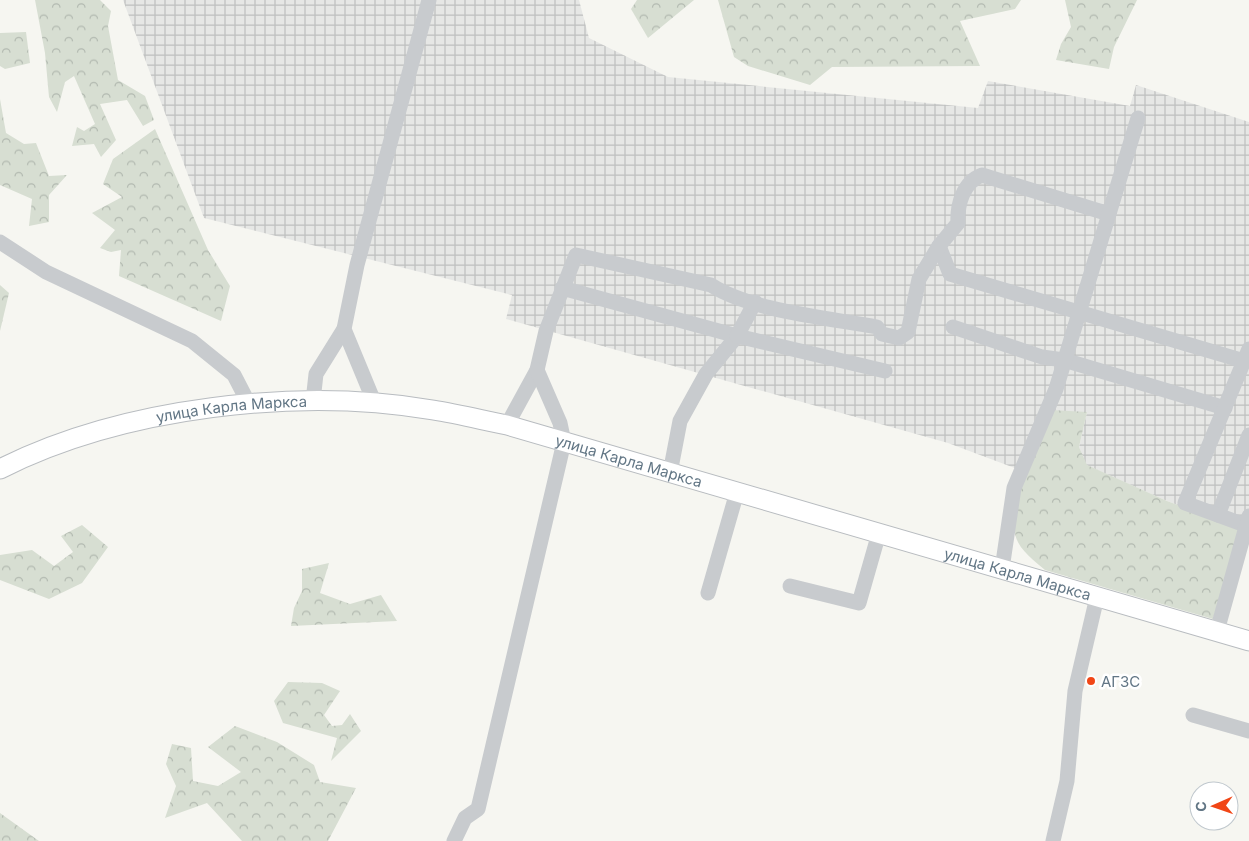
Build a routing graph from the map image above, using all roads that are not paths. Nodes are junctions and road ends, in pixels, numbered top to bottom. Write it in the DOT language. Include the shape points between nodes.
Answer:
graph roads {
  1 [pos="429,0"];
  2 [pos="1138,118"];
  3 [pos="1109,214"];
  4 [pos="0,242"];
  5 [pos="939,246"];
  6 [pos="562,288"];
  7 [pos="755,302"];
  8 [pos="1079,312"];
  9 [pos="953,327"];
  10 [pos="344,329"];
  11 [pos="737,336"];
  12 [pos="1246,355"];
  13 [pos="1064,360"];
  14 [pos="537,370"];
  15 [pos="886,371"];
  16 [pos="524,398"];
  17 [pos="313,401"];
  18 [pos="250,404"];
  19 [pos="375,404"];
  20 [pos="552,404"];
  21 [pos="1224,408"];
  22 [pos="507,426"];
  23 [pos="1249,435"];
  24 [pos="564,442"];
  25 [pos="0,469"];
  26 [pos="670,473"];
  27 [pos="737,492"];
  28 [pos="1218,515"];
  29 [pos="1247,520"];
  30 [pos="879,533"];
  31 [pos="1002,569"];
  32 [pos="790,586"];
  33 [pos="708,593"];
  34 [pos="1097,597"];
  35 [pos="1216,631"];
  36 [pos="1249,641"];
  37 [pos="1193,715"];
  38 [pos="1249,731"];
  39 [pos="454,841"];
  40 [pos="1053,841"];
  1 -- 10 [label="street" via="357,265"];
  2 -- 3 [label="street"];
  3 -- 5 [label="street" via="982,175 964,190 957,209 958,223"];
  3 -- 8 [label="street"];
  4 -- 18 [label="street" via="46,272 192,341 234,375"];
  5 -- 7 [label="street" via="919,279 908,332 899,338 882,334 877,327"];
  5 -- 8 [label="street" via="950,274"];
  6 -- 7 [label="street" via="576,255 711,285 724,293"];
  6 -- 11 [label="street"];
  6 -- 14 [label="street" via="546,331"];
  7 -- 11 [label="street"];
  8 -- 12 [label="street"];
  8 -- 13 [label="street"];
  9 -- 13 [label="street" via="1042,357"];
  10 -- 17 [label="street" via="316,374"];
  10 -- 19 [label="street"];
  11 -- 15 [label="street"];
  11 -- 26 [label="street" via="706,374 680,421"];
  12 -- 21 [label="street"];
  13 -- 21 [label="street"];
  13 -- 31 [label="street" via="1056,389 1014,488"];
  14 -- 16 [label="street"];
  14 -- 20 [label="street"];
  16 -- 20 [label="street"];
  16 -- 22 [label="street"];
  17 -- 18 [label="main road, улица Карла Маркса"];
  17 -- 19 [label="main road, улица Карла Маркса"];
  18 -- 25 [label="main road, улица Карла Маркса" via="130,423 77,438"];
  19 -- 22 [label="main road, улица Карла Маркса" via="432,410"];
  20 -- 24 [label="street"];
  21 -- 28 [label="street" via="1185,503"];
  22 -- 24 [label="main road, улица Карла Маркса"];
  23 -- 28 [label="street"];
  24 -- 26 [label="main road, улица Карла Маркса"];
  24 -- 39 [label="street" via="478,809 465,818"];
  26 -- 27 [label="main road, улица Карла Маркса"];
  27 -- 30 [label="main road, улица Карла Маркса"];
  27 -- 33 [label="street"];
  28 -- 29 [label="street"];
  29 -- 35 [label="street"];
  30 -- 31 [label="main road, улица Карла Маркса"];
  30 -- 32 [label="street" via="859,603"];
  31 -- 34 [label="main road, улица Карла Маркса"];
  34 -- 35 [label="main road, улица Карла Маркса"];
  34 -- 40 [label="street" via="1075,691 1068,781"];
  35 -- 36 [label="main road, улица Карла Маркса"];
  37 -- 38 [label="street"];
}
